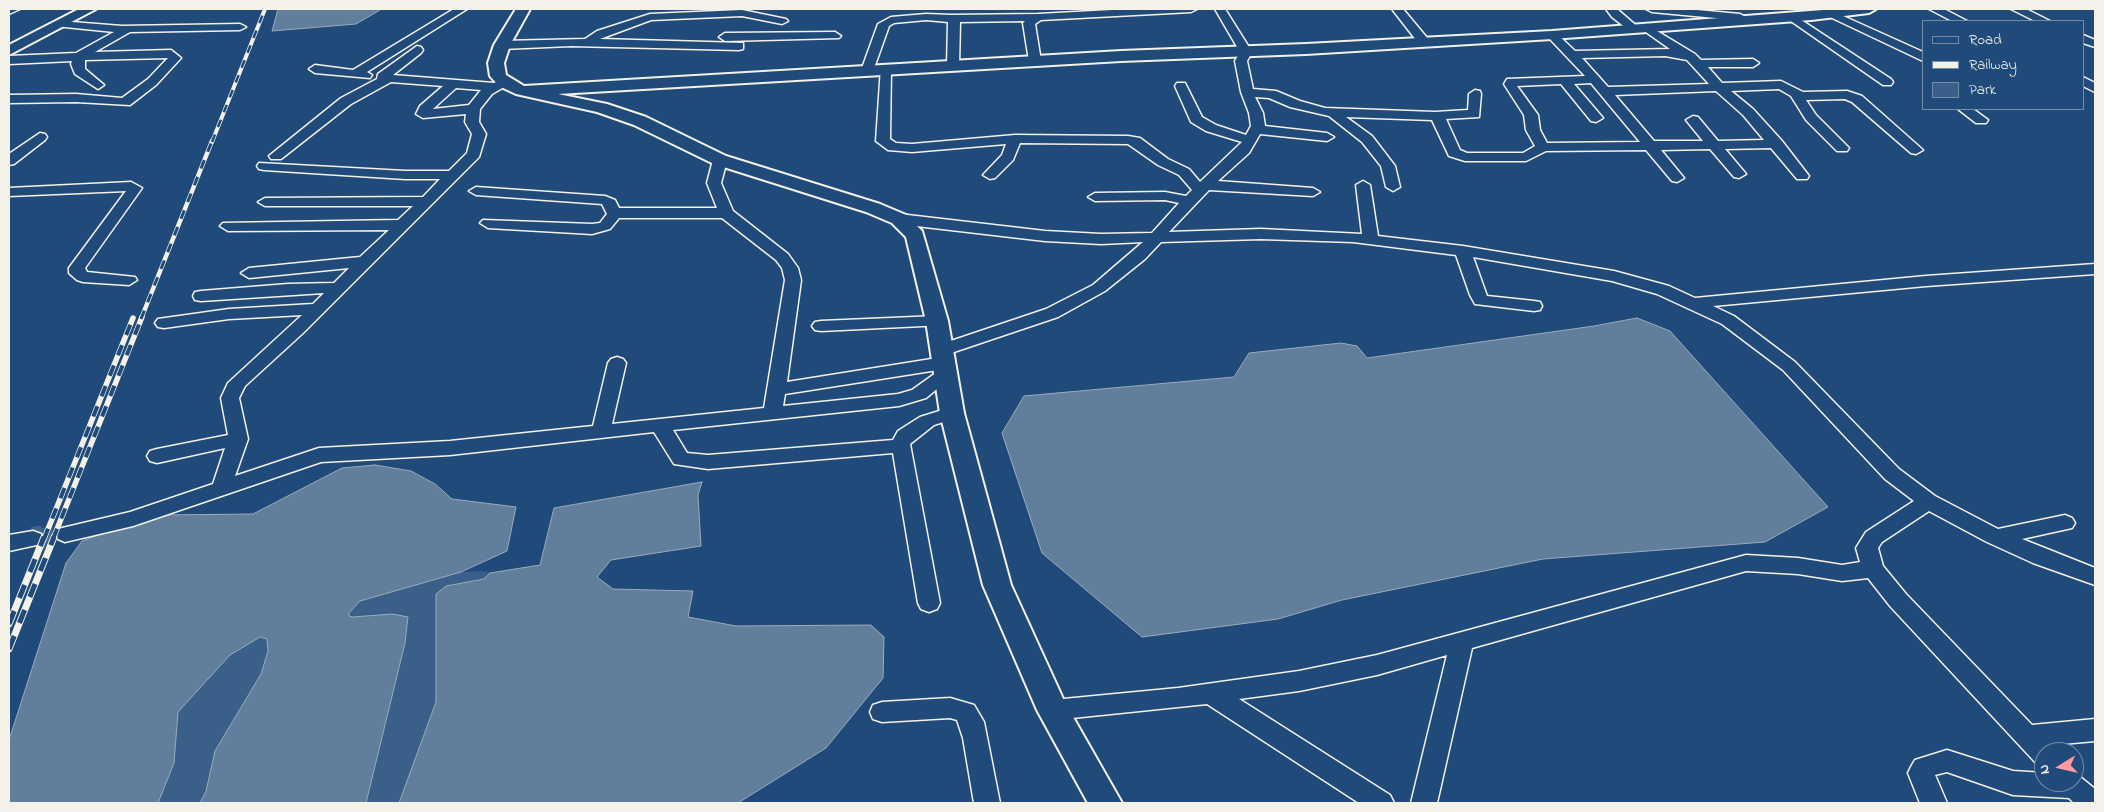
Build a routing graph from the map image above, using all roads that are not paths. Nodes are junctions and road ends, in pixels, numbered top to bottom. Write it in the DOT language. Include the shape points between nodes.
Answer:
graph roads {
  1 [pos="14,9"];
  2 [pos="89,9"];
  3 [pos="461,9"];
  4 [pos="523,9"];
  5 [pos="1191,9"];
  6 [pos="1220,9"];
  7 [pos="1397,9"];
  8 [pos="1612,9"];
  9 [pos="1652,9"];
  10 [pos="1869,9"];
  11 [pos="1935,9"];
  12 [pos="2016,9"];
  13 [pos="9,11"];
  14 [pos="1700,11"];
  15 [pos="694,12"];
  16 [pos="1838,12"];
  17 [pos="644,14"];
  18 [pos="1038,17"];
  19 [pos="1792,17"];
  20 [pos="938,19"];
  21 [pos="954,19"];
  22 [pos="1959,20"];
  23 [pos="2042,20"];
  24 [pos="782,21"];
  25 [pos="1747,21"];
  26 [pos="59,24"];
  27 [pos="240,27"];
  28 [pos="127,29"];
  29 [pos="1640,29"];
  30 [pos="1552,35"];
  31 [pos="835,36"];
  32 [pos="1424,42"];
  33 [pos="586,43"];
  34 [pos="502,45"];
  35 [pos="712,45"];
  36 [pos="739,46"];
  37 [pos="417,50"];
  38 [pos="9,51"];
  39 [pos="1246,52"];
  40 [pos="1571,54"];
  41 [pos="1685,54"];
  42 [pos="80,56"];
  43 [pos="1922,56"];
  44 [pos="9,60"];
  45 [pos="1035,61"];
  46 [pos="1753,63"];
  47 [pos="1698,64"];
  48 [pos="953,66"];
  49 [pos="315,69"];
  50 [pos="885,70"];
  51 [pos="867,71"];
  52 [pos="355,74"];
  53 [pos="386,78"];
  54 [pos="1595,79"];
  55 [pos="1564,80"];
  56 [pos="1888,82"];
  57 [pos="454,83"];
  58 [pos="98,85"];
  59 [pos="1181,86"];
  60 [pos="506,87"];
  61 [pos="1720,88"];
  62 [pos="1247,92"];
  63 [pos="1606,92"];
  64 [pos="1475,94"];
  65 [pos="1797,95"];
  66 [pos="9,99"];
  67 [pos="473,109"];
  68 [pos="1967,110"];
  69 [pos="1333,113"];
  70 [pos="1435,116"];
  71 [pos="1596,118"];
  72 [pos="1693,120"];
  73 [pos="1981,120"];
  74 [pos="1254,135"];
  75 [pos="40,136"];
  76 [pos="1327,137"];
  77 [pos="1015,139"];
  78 [pos="1777,144"];
  79 [pos="1712,145"];
  80 [pos="1650,146"];
  81 [pos="1543,147"];
  82 [pos="1842,148"];
  83 [pos="1916,150"];
  84 [pos="276,156"];
  85 [pos="720,160"];
  86 [pos="9,161"];
  87 [pos="264,166"];
  88 [pos="1739,174"];
  89 [pos="454,175"];
  90 [pos="990,175"];
  91 [pos="1802,176"];
  92 [pos="1677,178"];
  93 [pos="1363,184"];
  94 [pos="1393,187"];
  95 [pos="476,191"];
  96 [pos="9,192"];
  97 [pos="1198,192"];
  98 [pos="1313,192"];
  99 [pos="1095,197"];
  100 [pos="427,201"];
  101 [pos="265,202"];
  102 [pos="615,213"];
  103 [pos="726,213"];
  104 [pos="899,219"];
  105 [pos="488,223"];
  106 [pos="402,225"];
  107 [pos="228,226"];
  108 [pos="1155,238"];
  109 [pos="1371,239"];
  110 [pos="1463,251"];
  111 [pos="363,262"];
  112 [pos="2095,269"];
  113 [pos="249,273"];
  114 [pos="129,280"];
  115 [pos="337,288"];
  116 [pos="201,296"];
  117 [pos="1693,303"];
  118 [pos="1534,306"];
  119 [pos="316,309"];
  120 [pos="937,321"];
  121 [pos="164,323"];
  122 [pos="821,326"];
  123 [pos="944,362"];
  124 [pos="617,363"];
  125 [pos="777,389"];
  126 [pos="773,413"];
  127 [pos="952,413"];
  128 [pos="660,426"];
  129 [pos="601,432"];
  130 [pos="238,439"];
  131 [pos="901,445"];
  132 [pos="157,456"];
  133 [pos="221,489"];
  134 [pos="1928,501"];
  135 [pos="2066,523"];
  136 [pos="65,534"];
  137 [pos="1995,536"];
  138 [pos="33,539"];
  139 [pos="9,543"];
  140 [pos="1873,568"];
  141 [pos="2095,577"];
  142 [pos="929,603"];
  143 [pos="1462,641"];
  144 [pos="1211,694"];
  145 [pos="1053,710"];
  146 [pos="882,712"];
  147 [pos="2095,730"];
  148 [pos="2027,736"];
  149 [pos="2034,743"];
  150 [pos="2034,786"];
  151 [pos="987,803"];
  152 [pos="1105,803"];
  153 [pos="1381,803"];
  154 [pos="1424,803"];
  155 [pos="1934,803"];
  1 -- 13 [label="street"];
  2 -- 26 [label="main road"];
  3 -- 52 [label="street"];
  4 -- 34 [label="main road"];
  5 -- 18 [label="street"];
  6 -- 39 [label="street"];
  7 -- 32 [label="street"];
  8 -- 29 [label="street" via="1616,15"];
  9 -- 14 [label="street"];
  10 -- 16 [label="main road"];
  11 -- 22 [label="street"];
  12 -- 23 [label="street"];
  14 -- 25 [label="street"];
  15 -- 17 [label="street"];
  15 -- 24 [label="street" via="748,13"];
  16 -- 19 [label="main road"];
  16 -- 43 [label="street"];
  17 -- 33 [label="street" via="632,25 601,33"];
  18 -- 21 [label="street"];
  18 -- 45 [label="street" via="1030,23"];
  19 -- 25 [label="main road"];
  19 -- 56 [label="street"];
  20 -- 21 [label="street"];
  21 -- 48 [label="street"];
  21 -- 51 [label="street" via="926,17 891,20 884,24"];
  25 -- 29 [label="main road"];
  26 -- 28 [label="street"];
  26 -- 38 [label="main road"];
  27 -- 28 [label="street"];
  28 -- 42 [label="street"];
  29 -- 30 [label="main road"];
  29 -- 41 [label="street"];
  30 -- 32 [label="main road"];
  30 -- 40 [label="street"];
  31 -- 35 [label="street" via="734,36 720,38"];
  32 -- 39 [label="main road"];
  33 -- 34 [label="street"];
  33 -- 35 [label="street"];
  34 -- 60 [label="main road" via="496,63 498,76"];
  35 -- 36 [label="street"];
  37 -- 53 [label="street"];
  39 -- 45 [label="main road"];
  39 -- 62 [label="street" via="1241,61"];
  40 -- 41 [label="street"];
  40 -- 54 [label="street"];
  41 -- 47 [label="street"];
  42 -- 44 [label="street"];
  42 -- 58 [label="street" via="79,71"];
  42 -- 66 [label="street" via="171,54 175,58 152,82 125,102 76,98"];
  45 -- 48 [label="main road"];
  46 -- 47 [label="street"];
  47 -- 61 [label="street"];
  48 -- 50 [label="main road"];
  49 -- 52 [label="street"];
  50 -- 51 [label="main road"];
  50 -- 77 [label="street" via="883,136 886,145 912,148"];
  51 -- 60 [label="main road"];
  52 -- 53 [label="street"];
  53 -- 57 [label="street"];
  53 -- 84 [label="street" via="346,101"];
  54 -- 55 [label="street"];
  54 -- 63 [label="street"];
  55 -- 71 [label="street"];
  55 -- 81 [label="street" via="1510,84 1531,115 1533,130"];
  57 -- 60 [label="street"];
  57 -- 67 [label="street" via="423,114"];
  59 -- 74 [label="street" via="1196,119 1211,128"];
  60 -- 67 [label="street" via="483,94"];
  60 -- 85 [label="main road" via="601,108 640,121"];
  61 -- 63 [label="street"];
  61 -- 65 [label="street" via="1783,85"];
  61 -- 78 [label="street" via="1748,112"];
  62 -- 69 [label="street" via="1271,94 1294,104"];
  62 -- 74 [label="street" via="1258,119"];
  63 -- 80 [label="street"];
  64 -- 70 [label="street" via="1474,114"];
  65 -- 82 [label="street" via="1811,117"];
  65 -- 83 [label="street" via="1852,96"];
  67 -- 89 [label="street" via="472,122 479,134 476,148"];
  68 -- 73 [label="street"];
  69 -- 70 [label="street"];
  69 -- 94 [label="street" via="1367,139 1388,166"];
  70 -- 81 [label="street" via="1458,156 1526,157"];
  72 -- 79 [label="street"];
  74 -- 76 [label="street"];
  74 -- 97 [label="street"];
  75 -- 86 [label="street"];
  77 -- 90 [label="street" via="1008,157"];
  77 -- 97 [label="street" via="1118,138 1135,142 1184,172"];
  78 -- 79 [label="street"];
  78 -- 91 [label="street"];
  79 -- 80 [label="street"];
  79 -- 88 [label="street"];
  80 -- 81 [label="street"];
  80 -- 92 [label="street"];
  85 -- 103 [label="street" via="714,183"];
  85 -- 104 [label="main road"];
  87 -- 89 [label="street"];
  89 -- 100 [label="street"];
  93 -- 109 [label="street"];
  95 -- 102 [label="street" via="606,200"];
  96 -- 114 [label="street" via="135,188 77,268 77,273 83,276"];
  97 -- 98 [label="street"];
  97 -- 99 [label="street"];
  97 -- 108 [label="street"];
  100 -- 101 [label="street"];
  100 -- 106 [label="street"];
  102 -- 103 [label="street"];
  102 -- 105 [label="street" via="605,226 592,229"];
  103 -- 125 [label="street" via="782,257 790,268 793,291"];
  104 -- 108 [label="street" via="1063,237"];
  104 -- 120 [label="main road" via="916,235"];
  106 -- 107 [label="street"];
  106 -- 111 [label="street"];
  108 -- 109 [label="street" via="1268,234"];
  108 -- 123 [label="street" via="1113,278 1078,301"];
  109 -- 110 [label="street"];
  110 -- 117 [label="street" via="1614,276 1663,290"];
  110 -- 118 [label="street" via="1482,300"];
  111 -- 113 [label="street"];
  111 -- 115 [label="street"];
  112 -- 117 [label="street"];
  115 -- 116 [label="street"];
  115 -- 119 [label="street"];
  117 -- 134 [label="street" via="1728,320 1789,366 1868,451"];
  119 -- 121 [label="street" via="238,313"];
  119 -- 130 [label="street" via="232,391 230,398"];
  120 -- 122 [label="street"];
  120 -- 123 [label="main road"];
  123 -- 125 [label="street"];
  123 -- 126 [label="street" via="930,387 911,397"];
  123 -- 127 [label="main road"];
  124 -- 129 [label="street"];
  125 -- 126 [label="street"];
  126 -- 128 [label="street"];
  127 -- 131 [label="street" via="927,422 905,436"];
  127 -- 145 [label="main road" via="997,585"];
  128 -- 129 [label="street"];
  128 -- 131 [label="street" via="681,459 692,461"];
  129 -- 133 [label="street" via="450,448 319,455"];
  130 -- 132 [label="street"];
  130 -- 133 [label="street"];
  131 -- 142 [label="street"];
  133 -- 136 [label="street" via="133,519"];
  134 -- 137 [label="street"];
  134 -- 140 [label="street" via="1874,537 1867,548"];
  135 -- 137 [label="street"];
  137 -- 141 [label="street" via="2041,558"];
  138 -- 139 [label="street"];
  140 -- 143 [label="street" via="1842,573 1746,563"];
  140 -- 148 [label="street" via="1898,600"];
  143 -- 144 [label="street" via="1377,665"];
  143 -- 154 [label="street"];
  144 -- 145 [label="street"];
  144 -- 153 [label="street"];
  145 -- 152 [label="main road"];
  146 -- 151 [label="street" via="950,708 964,712 972,722"];
  147 -- 148 [label="street"];
  148 -- 149 [label="street"];
  150 -- 155 [label="street" via="2013,783 1947,761 1939,762 1924,768 1921,773"];
}
